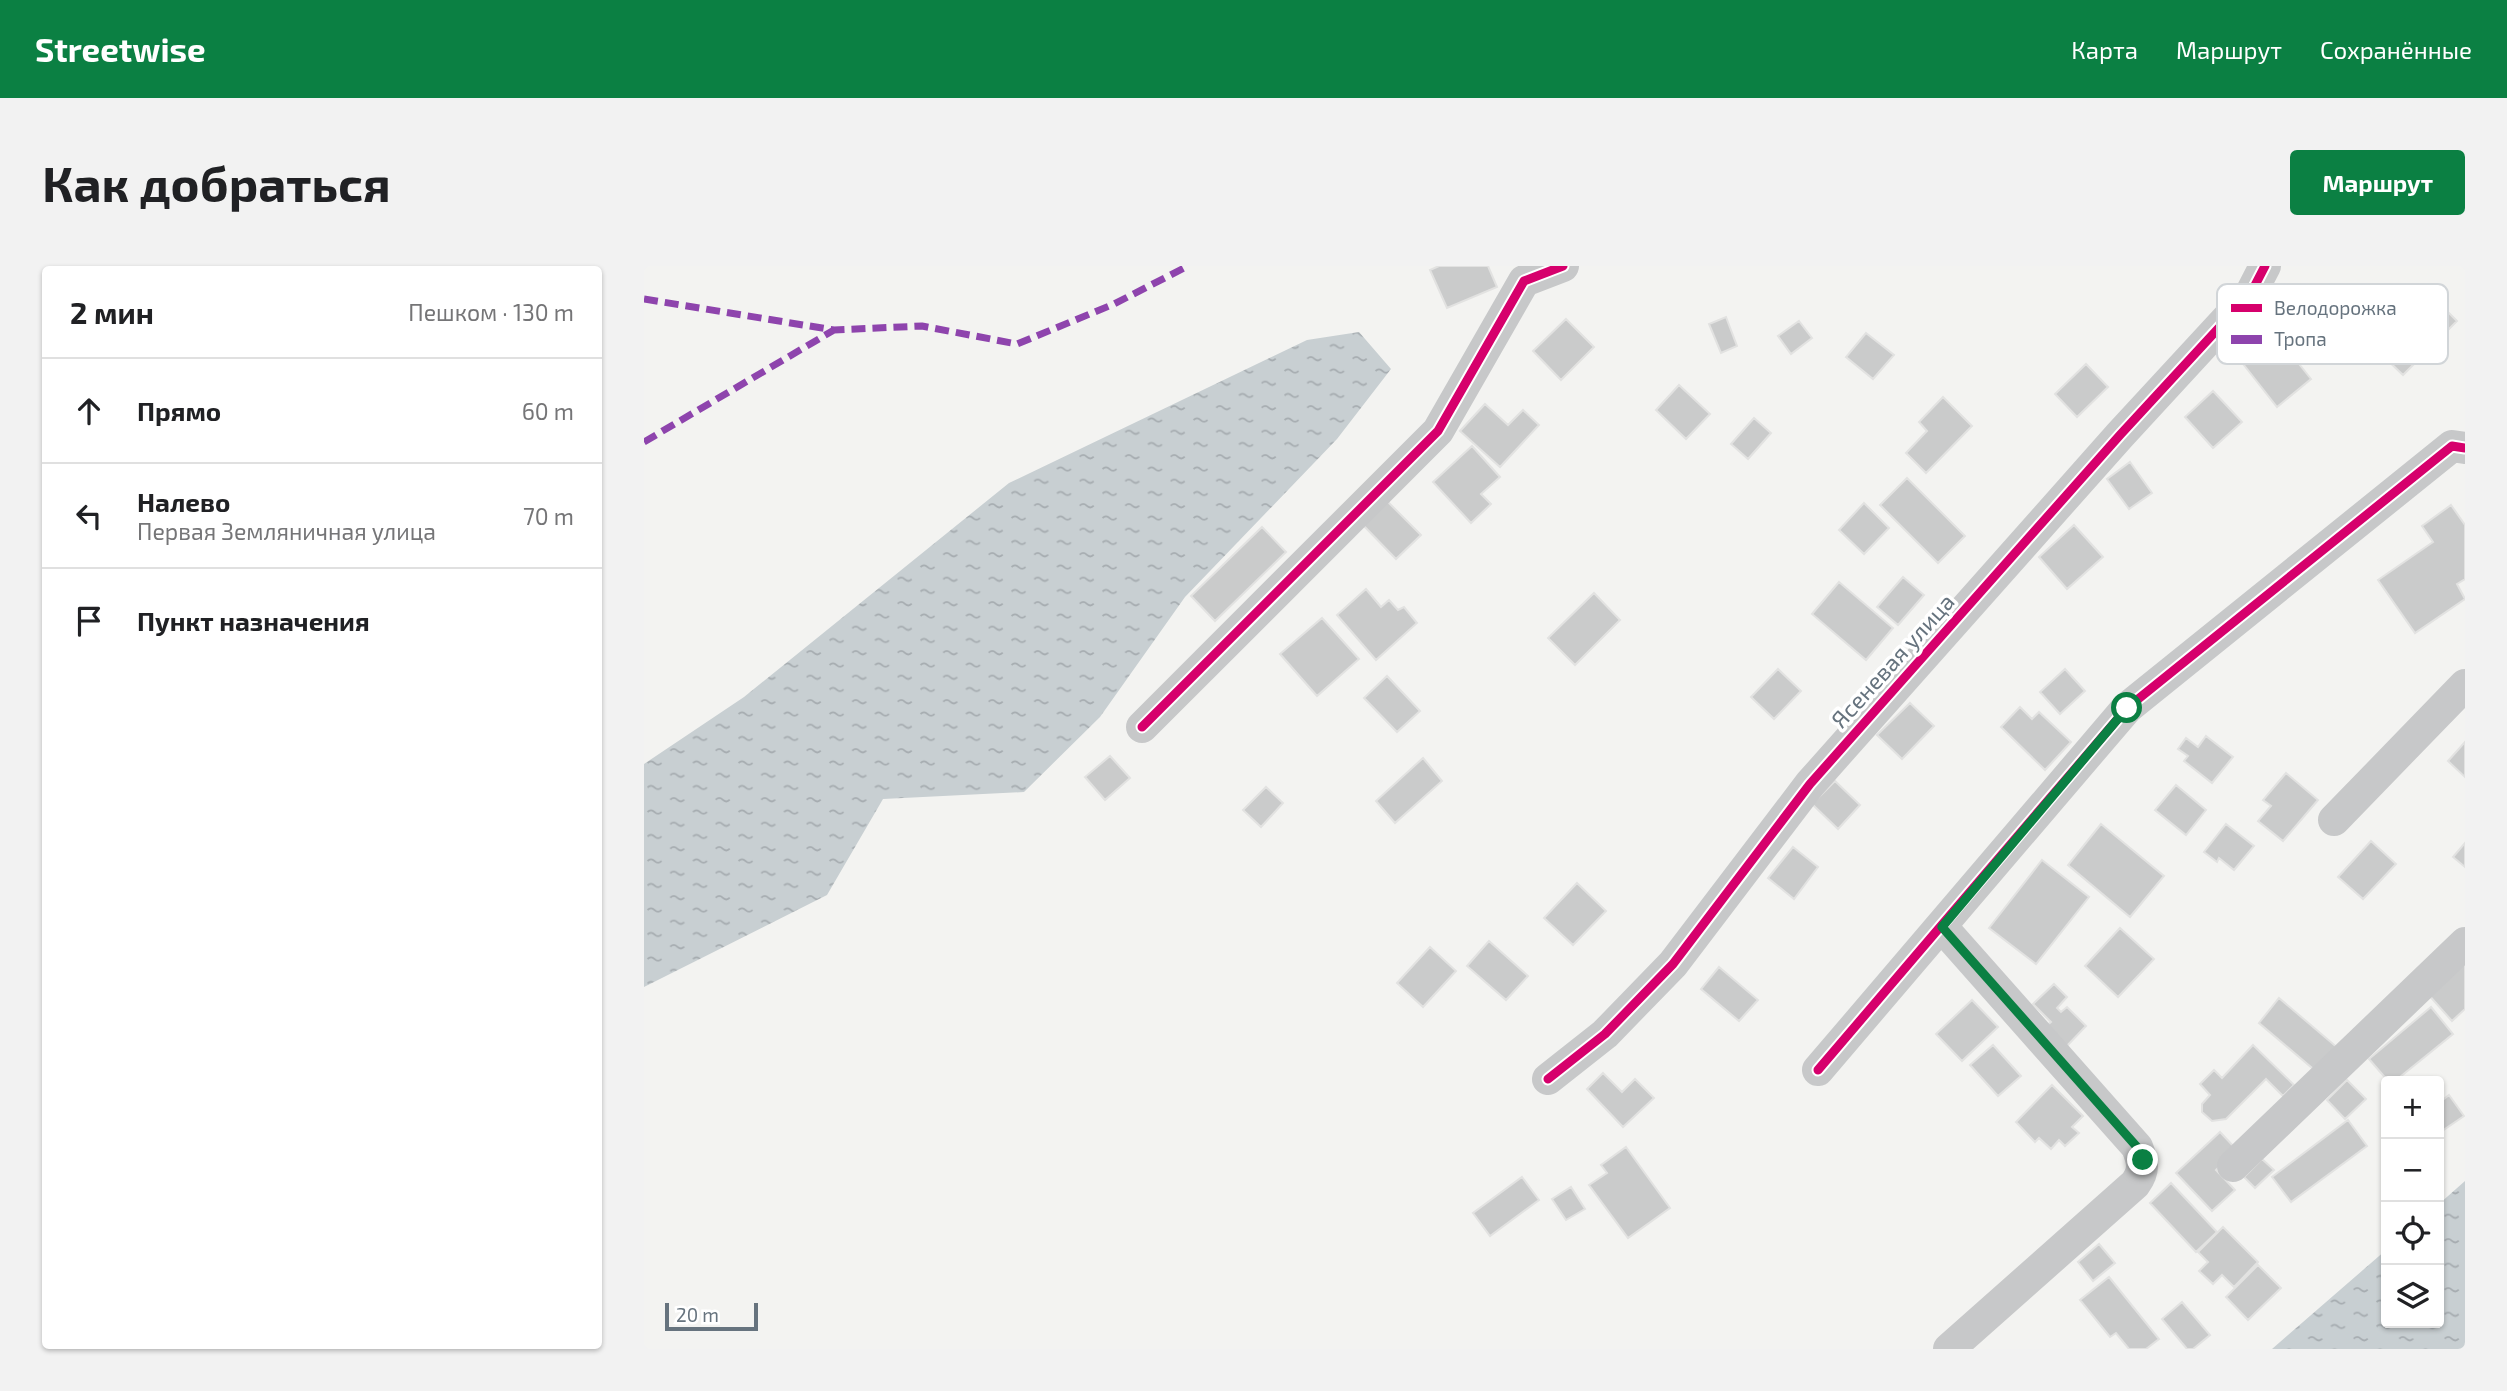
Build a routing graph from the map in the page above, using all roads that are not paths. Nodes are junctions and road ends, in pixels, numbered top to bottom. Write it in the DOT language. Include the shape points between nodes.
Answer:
graph roads {
  1 [pos="1563,266"];
  2 [pos="2264,266"];
  3 [pos="2255,284"];
  4 [pos="2217,330"];
  5 [pos="2461,441"];
  6 [pos="2465,685"];
  7 [pos="1142,727"];
  8 [pos="2334,820"];
  9 [pos="1942,927"];
  10 [pos="2465,943"];
  11 [pos="1818,1070"];
  12 [pos="1548,1079"];
  13 [pos="2233,1166"];
  14 [pos="1949,1349"];
  1 -- 7 [label="street" via="1524,281 1437,431"];
  2 -- 3 [label="street, Ясеневая улица"];
  4 -- 12 [label="street, Ясеневая улица" via="1810,785 1673,964 1605,1034"];
  5 -- 9 [label="street" via="2127,708"];
  6 -- 8 [label="street"];
  9 -- 11 [label="street"];
  9 -- 14 [label="street" via="2137,1147 2143,1160 2143,1173 2135,1184"];
  10 -- 13 [label="street"];
}
